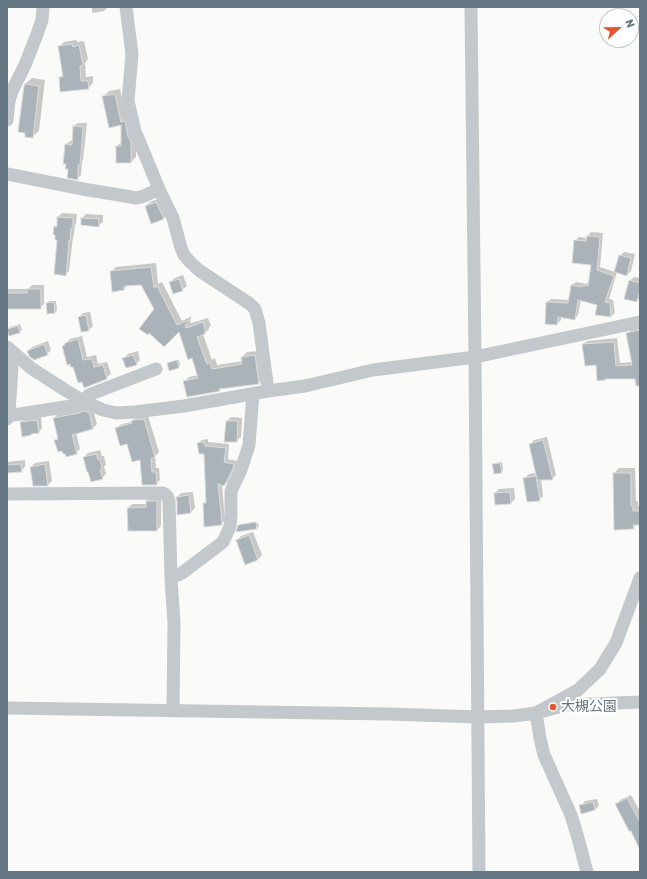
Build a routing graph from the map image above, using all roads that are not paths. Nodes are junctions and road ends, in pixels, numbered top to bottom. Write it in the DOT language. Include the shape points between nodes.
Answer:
graph roads {
  1 [pos="44,7"];
  2 [pos="126,7"];
  3 [pos="471,7"];
  4 [pos="7,120"];
  5 [pos="7,174"];
  6 [pos="159,189"];
  7 [pos="640,322"];
  8 [pos="10,350"];
  9 [pos="475,357"];
  10 [pos="156,369"];
  11 [pos="268,391"];
  12 [pos="253,394"];
  13 [pos="85,402"];
  14 [pos="7,417"];
  15 [pos="7,494"];
  16 [pos="171,578"];
  17 [pos="640,578"];
  18 [pos="640,702"];
  19 [pos="7,708"];
  20 [pos="173,711"];
  21 [pos="536,713"];
  22 [pos="478,717"];
  23 [pos="479,872"];
  24 [pos="587,872"];
  1 -- 4 [label="street" via="36,37 12,91"];
  2 -- 6 [label="street" via="132,54 129,108 135,131"];
  3 -- 9 [label="street"];
  5 -- 6 [label="street" via="137,198"];
  6 -- 11 [label="street" via="173,218 184,255 200,271 255,309"];
  7 -- 9 [label="street"];
  8 -- 13 [label="street" via="31,368"];
  8 -- 14 [label="street"];
  9 -- 11 [label="street" via="373,370 305,386"];
  9 -- 22 [label="street"];
  10 -- 13 [label="street" via="91,394"];
  11 -- 12 [label="street"];
  12 -- 13 [label="street" via="184,406 116,413"];
  12 -- 16 [label="street" via="249,444 231,491 228,531 223,542 182,573"];
  13 -- 14 [label="street" via="78,406"];
  15 -- 16 [label="street" via="165,494 169,501"];
  16 -- 20 [label="street" via="174,623"];
  17 -- 21 [label="street" via="616,643 600,669 578,690"];
  18 -- 21 [label="street" via="566,706"];
  19 -- 20 [label="street"];
  20 -- 22 [label="street"];
  21 -- 22 [label="street"];
  21 -- 24 [label="street" via="544,755 571,815"];
  22 -- 23 [label="street"];
}
